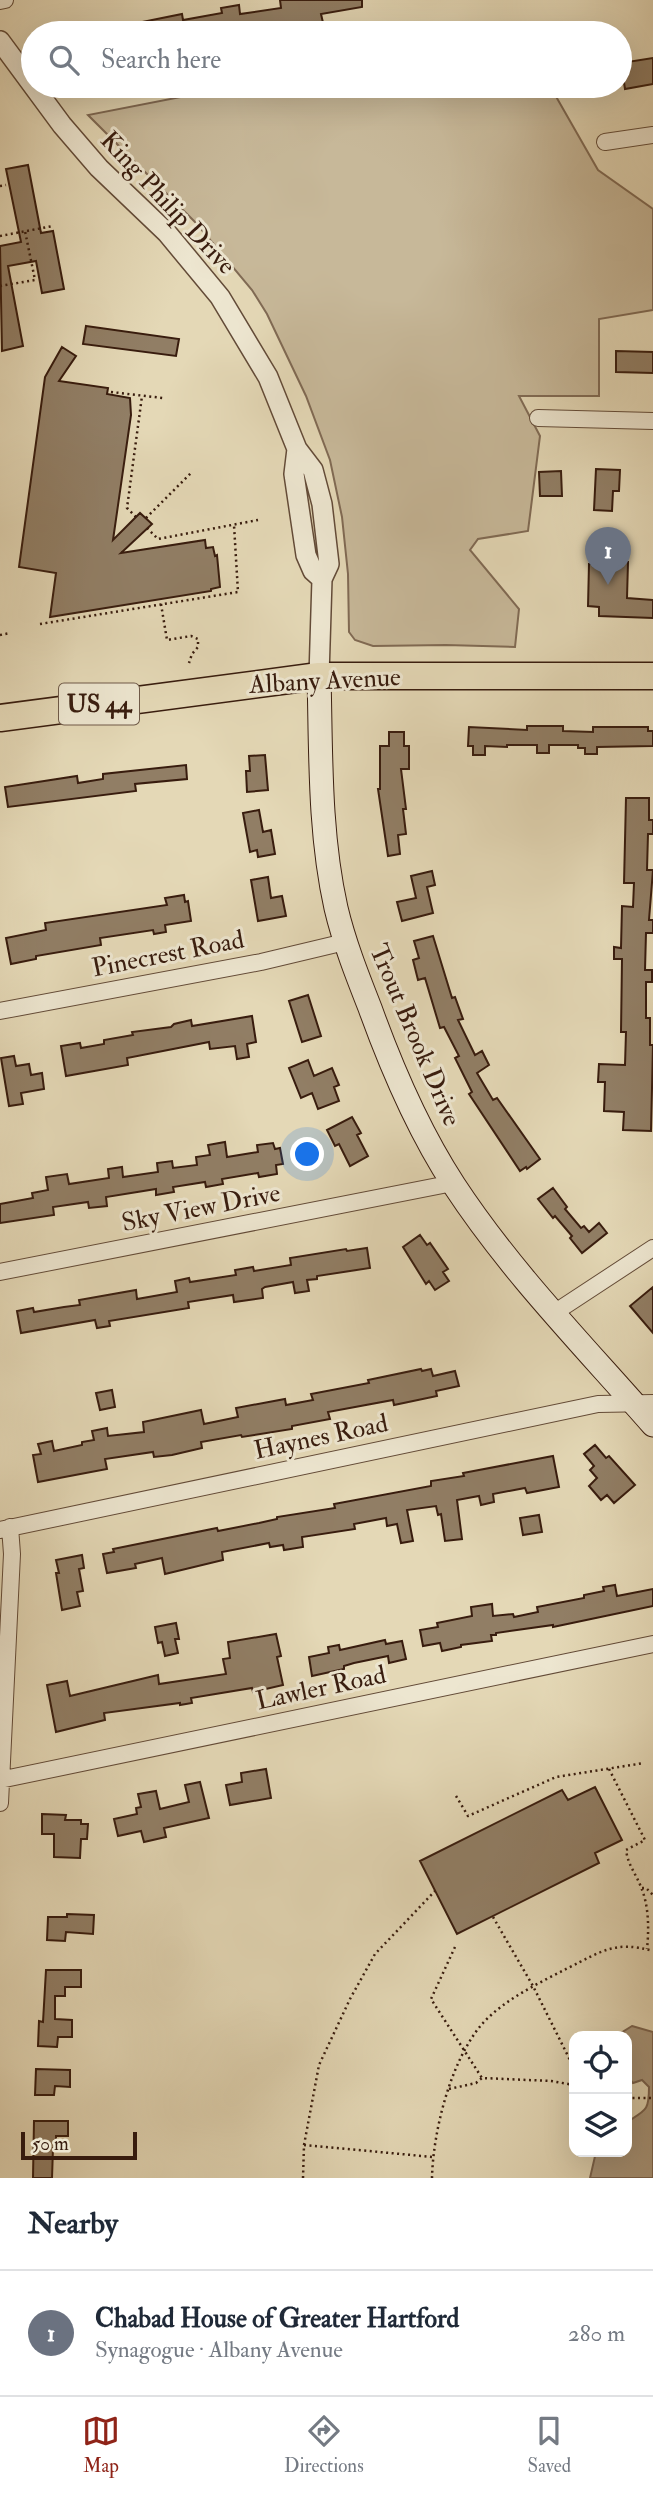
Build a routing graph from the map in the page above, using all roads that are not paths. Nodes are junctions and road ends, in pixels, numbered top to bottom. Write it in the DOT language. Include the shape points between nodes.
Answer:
graph roads {
  1 [pos="0,41"];
  2 [pos="21,69"];
  3 [pos="42,98"];
  4 [pos="653,135"];
  5 [pos="605,142"];
  6 [pos="538,418"];
  7 [pos="653,421"];
  8 [pos="319,676"];
  9 [pos="653,676"];
  10 [pos="0,718"];
  11 [pos="345,942"];
  12 [pos="0,1011"];
  13 [pos="453,1183"];
  14 [pos="653,1248"];
  15 [pos="0,1272"];
  16 [pos="554,1313"];
  17 [pos="643,1403"];
  18 [pos="653,1424"];
  19 [pos="5,1528"];
  20 [pos="653,1644"];
  21 [pos="1,1780"];
  22 [pos="0,1803"];
  1 -- 2 [label="street, King Philip Drive"];
  3 -- 8 [label="street, King Philip Drive" via="99,168 167,233 220,297 272,385 297,449 294,474 306,555 322,579"];
  4 -- 5 [label="street"];
  6 -- 7 [label="street"];
  8 -- 9 [label="highway, Albany Avenue / US 44"];
  8 -- 10 [label="highway, Albany Avenue / US 44"];
  8 -- 11 [label="main road, Trout Brook Drive" via="323,820"];
  11 -- 12 [label="street, Pinecrest Road"];
  11 -- 13 [label="main road, Trout Brook Drive" via="386,1054"];
  13 -- 15 [label="street, Sky View Drive"];
  13 -- 16 [label="main road, Trout Brook Drive"];
  14 -- 16 [label="street"];
  16 -- 17 [label="main road, Trout Brook Drive"];
  17 -- 18 [label="main road, Trout Brook Drive"];
  17 -- 19 [label="street, Haynes Road" via="598,1404"];
  19 -- 21 [label="street" via="12,1554"];
  20 -- 21 [label="street, Lawler Road"];
  21 -- 22 [label="street"];
}
